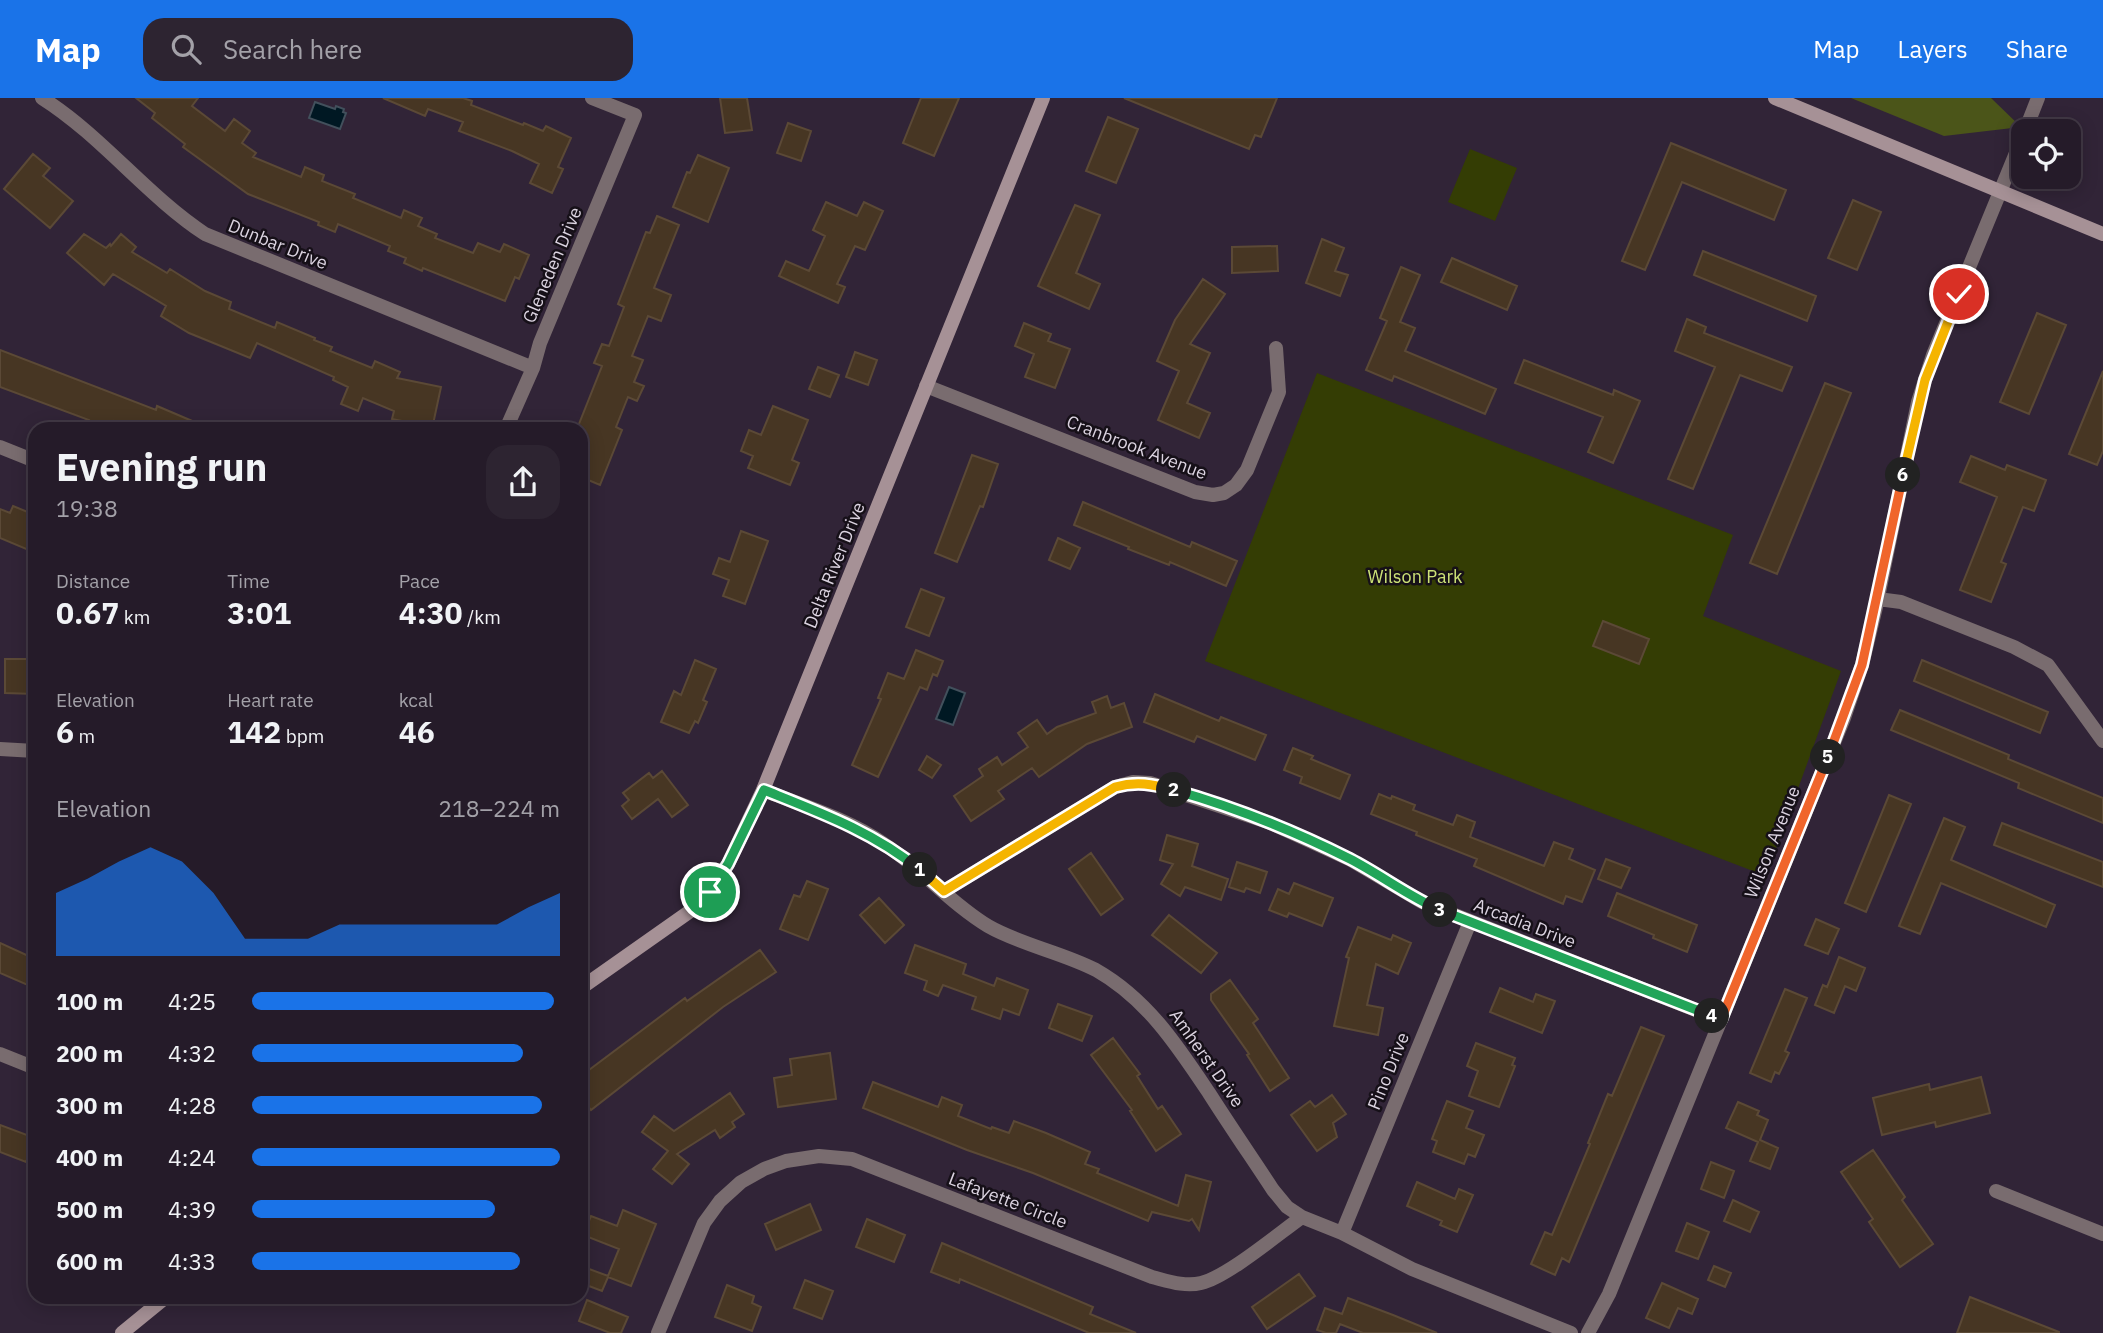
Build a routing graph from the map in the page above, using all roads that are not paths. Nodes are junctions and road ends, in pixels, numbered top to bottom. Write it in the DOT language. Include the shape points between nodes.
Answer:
graph roads {
  1 [pos="42,98"];
  2 [pos="592,98"];
  3 [pos="1043,98"];
  4 [pos="1775,98"];
  5 [pos="2038,98"];
  6 [pos="2030,119"];
  7 [pos="2011,166"];
  8 [pos="2001,191"];
  9 [pos="2103,234"];
  10 [pos="1276,348"];
  11 [pos="533,368"];
  12 [pos="926,386"];
  13 [pos="509,422"];
  14 [pos="0,447"];
  15 [pos="28,458"];
  16 [pos="1878,599"];
  17 [pos="2103,741"];
  18 [pos="0,749"];
  19 [pos="28,751"];
  20 [pos="764,790"];
  21 [pos="944,891"];
  22 [pos="1470,922"];
  23 [pos="588,983"];
  24 [pos="1721,1020"];
  25 [pos="0,1054"];
  26 [pos="28,1065"];
  27 [pos="1996,1191"];
  28 [pos="1302,1217"];
  29 [pos="1342,1233"];
  30 [pos="2103,1234"];
  31 [pos="157,1304"];
  32 [pos="122,1333"];
  33 [pos="658,1333"];
  34 [pos="1571,1333"];
  35 [pos="1588,1333"];
  1 -- 11 [label="street, Dunbar Drive" via="205,234"];
  2 -- 11 [label="street, Gleneden Drive" via="635,116"];
  3 -- 12 [label="street, Delta River Drive"];
  4 -- 8 [label="street"];
  5 -- 6 [label="street"];
  7 -- 8 [label="street, Wilson Avenue"];
  8 -- 9 [label="street"];
  8 -- 16 [label="street, Wilson Avenue" via="1922,391"];
  10 -- 12 [label="street, Cranbrook Avenue" via="1279,392 1247,470 1236,485 1213,495 1195,492"];
  11 -- 13 [label="street, Gleneden Drive"];
  12 -- 20 [label="street, Delta River Drive"];
  14 -- 15 [label="street"];
  16 -- 17 [label="street" via="1901,602 2048,665"];
  16 -- 24 [label="street, Wilson Avenue" via="1844,718"];
  18 -- 19 [label="street"];
  20 -- 21 [label="street, Amherst Drive" via="883,843"];
  20 -- 23 [label="street, Delta River Drive" via="710,892 680,919"];
  21 -- 22 [label="street, Arcadia Drive" via="1115,787 1150,783 1268,822"];
  21 -- 28 [label="street, Amherst Drive" via="990,927 1096,971 1143,1005 1174,1041 1273,1190"];
  22 -- 24 [label="street, Arcadia Drive"];
  22 -- 29 [label="street, Pino Drive"];
  24 -- 35 [label="street, Wilson Avenue" via="1609,1294"];
  25 -- 26 [label="street"];
  27 -- 30 [label="street"];
  28 -- 29 [label="street, Amherst Drive"];
  28 -- 33 [label="street, Lafayette Circle" via="1222,1273 1201,1283 1179,1284 852,1159 819,1156 786,1161 741,1182 719,1201 704,1223"];
  29 -- 34 [label="street, Amherst Drive" via="1412,1269"];
  31 -- 32 [label="street"];
}
